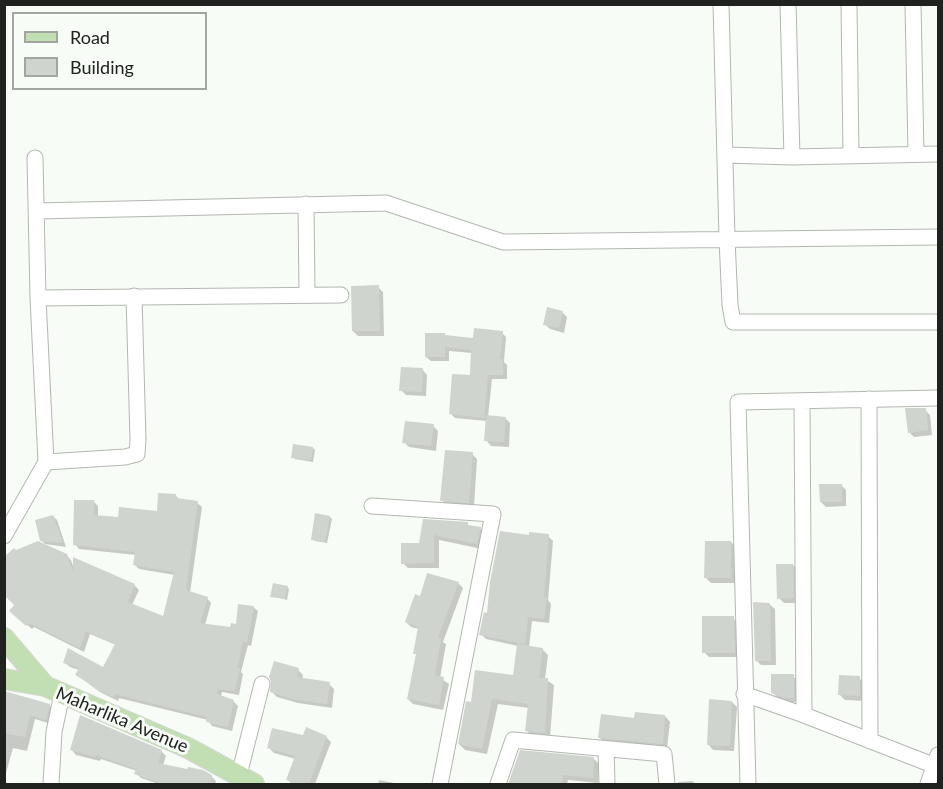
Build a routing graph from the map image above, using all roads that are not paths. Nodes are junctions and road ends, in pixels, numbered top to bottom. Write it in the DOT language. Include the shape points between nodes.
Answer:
graph roads {
  1 [pos="721,4"];
  2 [pos="788,4"];
  3 [pos="849,4"];
  4 [pos="913,4"];
  5 [pos="916,154"];
  6 [pos="939,154"];
  7 [pos="851,155"];
  8 [pos="725,156"];
  9 [pos="792,157"];
  10 [pos="35,158"];
  11 [pos="306,204"];
  12 [pos="37,211"];
  13 [pos="939,237"];
  14 [pos="726,239"];
  15 [pos="307,294"];
  16 [pos="341,295"];
  17 [pos="134,296"];
  18 [pos="38,298"];
  19 [pos="939,322"];
  20 [pos="939,398"];
  21 [pos="869,399"];
  22 [pos="802,401"];
  23 [pos="46,462"];
  24 [pos="372,506"];
  25 [pos="4,536"];
  26 [pos="4,638"];
  27 [pos="4,679"];
  28 [pos="262,684"];
  29 [pos="53,690"];
  30 [pos="744,694"];
  31 [pos="804,715"];
  32 [pos="870,741"];
  33 [pos="606,749"];
  34 [pos="937,763"];
  35 [pos="246,780"];
  36 [pos="51,784"];
  37 [pos="440,784"];
  38 [pos="498,784"];
  39 [pos="608,784"];
  40 [pos="667,784"];
  41 [pos="751,784"];
  42 [pos="928,784"];
  1 -- 8 [label="street"];
  2 -- 9 [label="street"];
  3 -- 7 [label="street"];
  4 -- 5 [label="street"];
  5 -- 6 [label="street"];
  5 -- 7 [label="street"];
  7 -- 9 [label="street"];
  8 -- 9 [label="street"];
  8 -- 14 [label="street"];
  10 -- 12 [label="street"];
  11 -- 12 [label="street"];
  11 -- 14 [label="street" via="386,203 503,242"];
  11 -- 15 [label="street"];
  12 -- 18 [label="street"];
  13 -- 14 [label="street"];
  14 -- 19 [label="street" via="733,322"];
  15 -- 16 [label="street"];
  15 -- 17 [label="street"];
  17 -- 18 [label="street"];
  17 -- 23 [label="street" via="137,454"];
  18 -- 23 [label="street"];
  20 -- 21 [label="street"];
  21 -- 22 [label="street"];
  21 -- 32 [label="street"];
  22 -- 30 [label="street" via="738,402"];
  22 -- 31 [label="street"];
  23 -- 25 [label="street"];
  24 -- 37 [label="street" via="494,514"];
  26 -- 29 [label="main road, Maharlika Avenue"];
  27 -- 29 [label="main road"];
  28 -- 35 [label="street"];
  29 -- 35 [label="main road, Maharlika Avenue" via="188,748"];
  29 -- 36 [label="street"];
  30 -- 31 [label="street"];
  30 -- 41 [label="street"];
  31 -- 32 [label="street"];
  32 -- 34 [label="street"];
  33 -- 38 [label="street" via="513,740"];
  33 -- 39 [label="street"];
  33 -- 40 [label="street" via="664,754"];
  34 -- 42 [label="street"];
}
